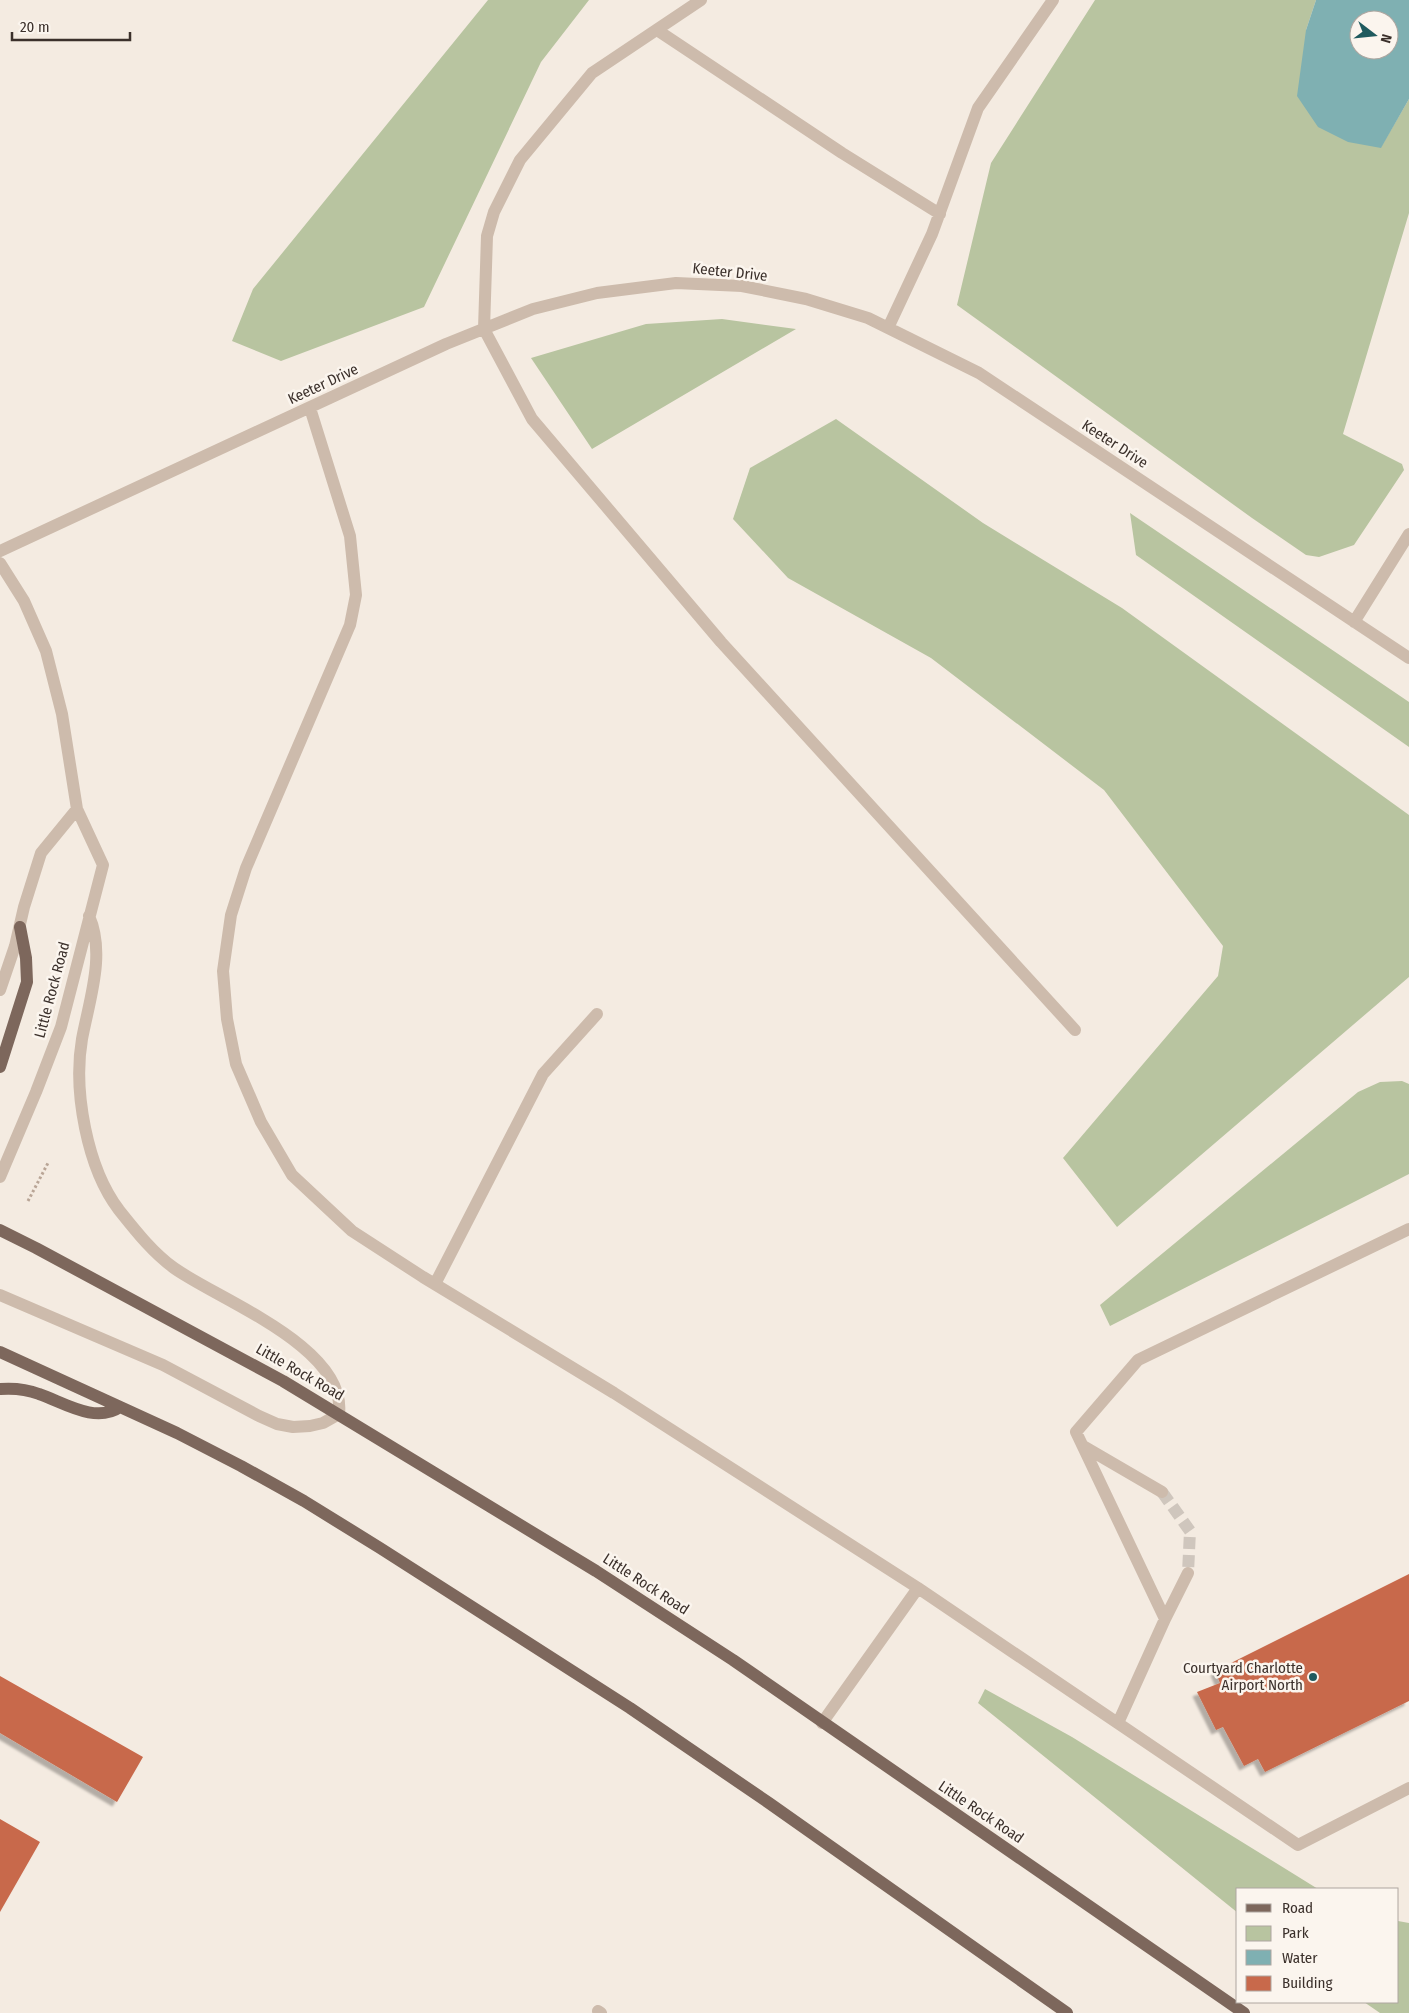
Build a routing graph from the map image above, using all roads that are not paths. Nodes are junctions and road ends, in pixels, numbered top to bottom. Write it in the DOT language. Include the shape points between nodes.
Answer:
graph roads {
  1 [pos="701,0"];
  2 [pos="1053,0"];
  3 [pos="657,30"];
  4 [pos="940,214"];
  5 [pos="888,328"];
  6 [pos="484,329"];
  7 [pos="310,408"];
  8 [pos="1409,534"];
  9 [pos="0,551"];
  10 [pos="0,563"];
  11 [pos="1354,622"];
  12 [pos="1409,658"];
  13 [pos="77,809"];
  14 [pos="89,916"];
  15 [pos="20,927"];
  16 [pos="0,990"];
  17 [pos="597,1014"];
  18 [pos="1075,1030"];
  19 [pos="0,1067"];
  20 [pos="0,1177"];
  21 [pos="1409,1229"];
  22 [pos="0,1230"];
  23 [pos="435,1284"];
  24 [pos="0,1295"];
  25 [pos="0,1352"];
  26 [pos="0,1389"];
  27 [pos="120,1407"];
  28 [pos="339,1414"];
  29 [pos="1083,1446"];
  30 [pos="1162,1492"];
  31 [pos="1188,1573"];
  32 [pos="918,1588"];
  33 [pos="1165,1619"];
  34 [pos="822,1723"];
  35 [pos="1118,1723"];
  36 [pos="1409,1788"];
  37 [pos="1067,2013"];
  38 [pos="1244,2013"];
  1 -- 3 [label="street"];
  2 -- 4 [label="street" via="978,108"];
  3 -- 4 [label="street"];
  3 -- 6 [label="street" via="592,73 520,160 494,212 487,236"];
  4 -- 5 [label="street"];
  5 -- 6 [label="street, Keeter Drive" via="868,318 806,300 742,286 676,283 588,296 533,309"];
  5 -- 11 [label="street, Keeter Drive" via="978,373"];
  6 -- 7 [label="street, Keeter Drive"];
  6 -- 18 [label="street" via="532,419 721,642"];
  7 -- 9 [label="street, Keeter Drive"];
  7 -- 23 [label="street" via="350,536 356,595 350,625 246,868 230,915 223,971 227,1019 236,1064 261,1122 292,1175 352,1231"];
  8 -- 11 [label="street"];
  10 -- 13 [label="street, Little Rock Road" via="24,601 46,652 62,714"];
  11 -- 12 [label="street, Keeter Drive"];
  13 -- 14 [label="street, Little Rock Road" via="103,865"];
  13 -- 15 [label="street" via="41,853"];
  14 -- 20 [label="street, Little Rock Road" via="61,1027"];
  14 -- 28 [label="street" via="95,936 95,968 79,1079 90,1145 108,1192 131,1225 172,1266 285,1333 311,1354 334,1383"];
  15 -- 16 [label="street"];
  15 -- 19 [label="main road" via="27,982"];
  17 -- 23 [label="street" via="543,1074"];
  21 -- 29 [label="street" via="1138,1360 1076,1432"];
  22 -- 28 [label="main road, Little Rock Road" via="228,1350"];
  23 -- 32 [label="street" via="614,1393"];
  24 -- 28 [label="street" via="163,1365 278,1424 293,1427 323,1424"];
  25 -- 27 [label="main road"];
  26 -- 27 [label="main road" via="37,1393 89,1412 113,1412"];
  27 -- 37 [label="main road" via="241,1466 380,1548 630,1708"];
  28 -- 34 [label="main road, Little Rock Road" via="596,1571"];
  29 -- 30 [label="street"];
  29 -- 33 [label="street"];
  31 -- 33 [label="street"];
  32 -- 34 [label="street"];
  32 -- 35 [label="street"];
  33 -- 35 [label="street"];
  34 -- 38 [label="main road, Little Rock Road"];
  35 -- 36 [label="street" via="1298,1845"];
}
